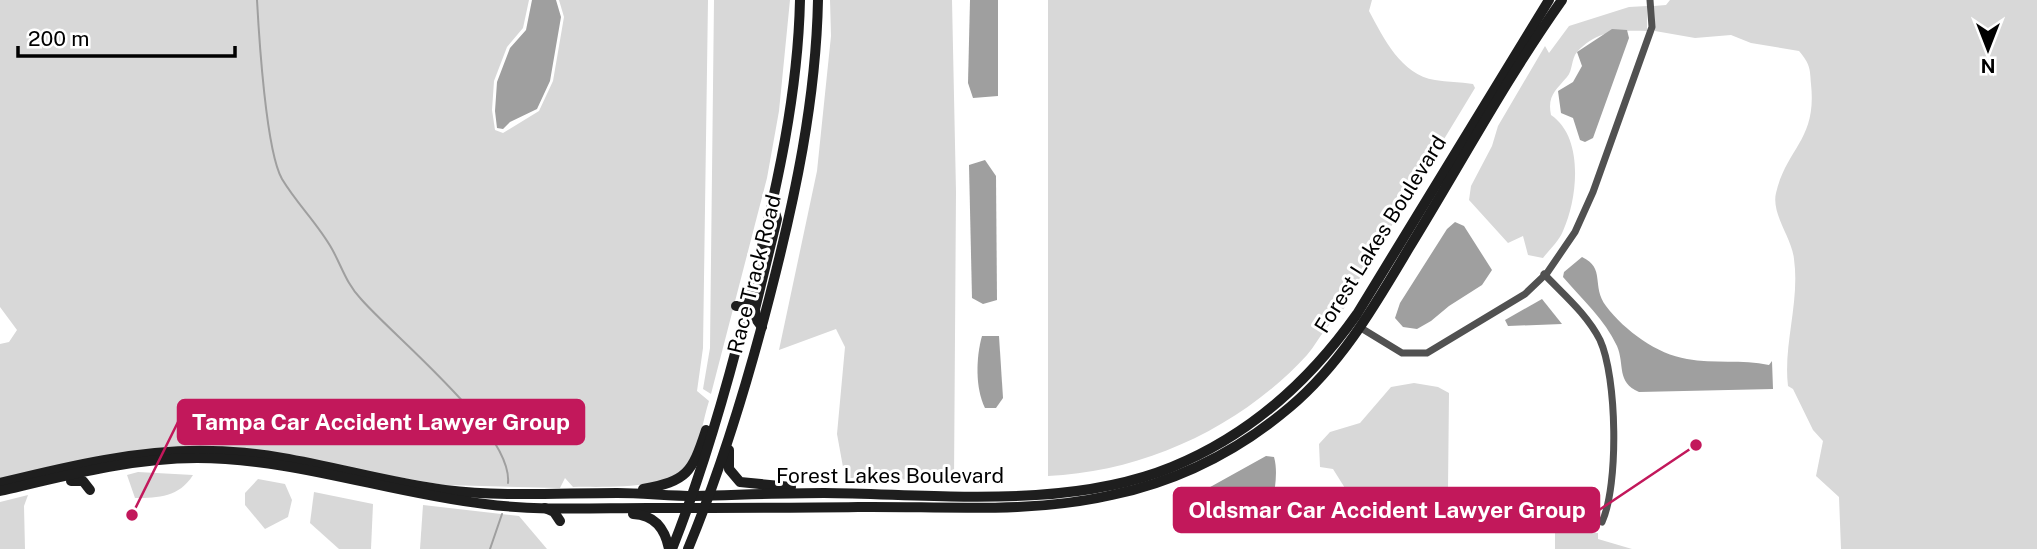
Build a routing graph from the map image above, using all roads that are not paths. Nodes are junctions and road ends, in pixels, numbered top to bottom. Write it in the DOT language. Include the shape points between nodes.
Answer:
graph roads {
  1 [pos="800,0"];
  2 [pos="818,0"];
  3 [pos="1549,0"];
  4 [pos="1562,0"];
  5 [pos="1650,1"];
  6 [pos="772,204"];
  7 [pos="1544,274"];
  8 [pos="751,294"];
  9 [pos="736,306"];
  10 [pos="744,323"];
  11 [pos="762,327"];
  12 [pos="1361,328"];
  13 [pos="732,430"];
  14 [pos="95,467"];
  15 [pos="20,486"];
  16 [pos="2,488"];
  17 [pos="563,488"];
  18 [pos="90,490"];
  19 [pos="628,493"];
  20 [pos="708,495"];
  21 [pos="936,495"];
  22 [pos="692,496"];
  23 [pos="480,504"];
  24 [pos="542,507"];
  25 [pos="571,508"];
  26 [pos="689,508"];
  27 [pos="703,510"];
  28 [pos="560,522"];
  29 [pos="1602,522"];
  30 [pos="671,549"];
  31 [pos="688,549"];
  1 -- 6 [label="main road, Race Track Road" via="792,97"];
  2 -- 11 [label="main road, Race Track Road" via="807,123"];
  3 -- 21 [label="main road, Forest Lakes Boulevard" via="1357,314 1325,357 1283,400 1224,442 1140,478 1069,492"];
  4 -- 12 [label="main road, Forest Lakes Boulevard"];
  5 -- 7 [label="street" via="1652,27 1593,192 1565,248"];
  6 -- 8 [label="main road, Race Track Road"];
  6 -- 11 [label="main road" via="777,219 755,309"];
  7 -- 12 [label="street" via="1525,294 1427,353 1402,353"];
  7 -- 29 [label="street" via="1578,309 1599,338 1607,359 1612,384 1612,490"];
  8 -- 9 [label="main road" via="743,306"];
  8 -- 10 [label="main road, Race Track Road"];
  10 -- 19 [label="main road" via="732,342 691,469 671,484"];
  10 -- 22 [label="main road, Race Track Road"];
  11 -- 13 [label="main road, Race Track Road"];
  12 -- 27 [label="main road, Forest Lakes Boulevard" via="1311,387 1256,433 1204,464 1143,488 1045,504"];
  13 -- 20 [label="main road, Race Track Road"];
  13 -- 21 [label="main road" via="729,469 746,485 922,490"];
  14 -- 15 [label="main road"];
  14 -- 16 [label="main road, Forest Lakes Boulevard"];
  14 -- 17 [label="main road, Forest Lakes Boulevard" via="149,453 215,451 444,490"];
  14 -- 23 [label="main road" via="228,459"];
  15 -- 16 [label="main road"];
  15 -- 18 [label="main road" via="78,480"];
  17 -- 19 [label="main road, Forest Lakes Boulevard" via="579,493"];
  17 -- 23 [label="main road" via="552,499"];
  19 -- 22 [label="main road, Forest Lakes Boulevard"];
  20 -- 21 [label="main road, Forest Lakes Boulevard"];
  20 -- 22 [label="main road, Forest Lakes Boulevard"];
  20 -- 27 [label="main road, Race Track Road"];
  22 -- 26 [label="main road, Race Track Road"];
  23 -- 24 [label="main road, Forest Lakes Boulevard"];
  24 -- 25 [label="main road, Forest Lakes Boulevard"];
  24 -- 28 [label="main road" via="554,512"];
  25 -- 26 [label="main road, Forest Lakes Boulevard"];
  25 -- 30 [label="main road" via="647,516 663,530"];
  26 -- 27 [label="main road, Forest Lakes Boulevard"];
  26 -- 30 [label="main road, Race Track Road"];
  27 -- 31 [label="main road, Race Track Road"];
}
